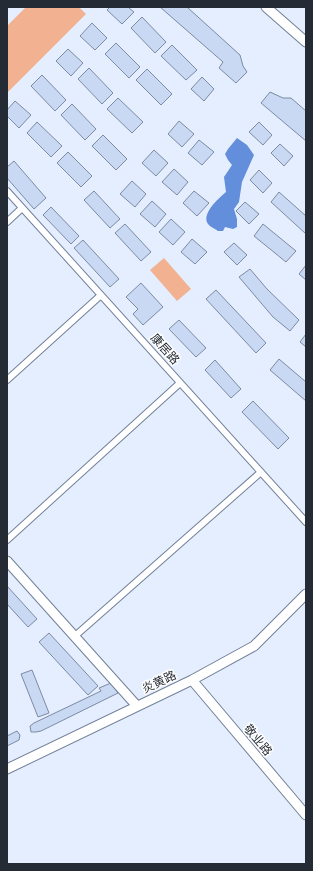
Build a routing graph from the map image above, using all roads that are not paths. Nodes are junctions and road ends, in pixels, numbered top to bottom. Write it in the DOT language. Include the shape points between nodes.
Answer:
graph roads {
  1 [pos="266,7"];
  2 [pos="306,42"];
  3 [pos="7,191"];
  4 [pos="22,208"];
  5 [pos="7,222"];
  6 [pos="101,295"];
  7 [pos="7,380"];
  8 [pos="180,383"];
  9 [pos="261,472"];
  10 [pos="306,522"];
  11 [pos="7,540"];
  12 [pos="7,561"];
  13 [pos="306,594"];
  14 [pos="74,636"];
  15 [pos="192,680"];
  16 [pos="137,706"];
  17 [pos="7,769"];
  18 [pos="306,815"];
  1 -- 2 [label="street"];
  3 -- 4 [label="street, 康居路"];
  4 -- 5 [label="street"];
  4 -- 6 [label="street, 康居路"];
  6 -- 7 [label="street"];
  6 -- 8 [label="street, 康居路"];
  8 -- 9 [label="street, 康居路"];
  8 -- 11 [label="street"];
  9 -- 10 [label="street, 康居路"];
  9 -- 14 [label="street"];
  12 -- 14 [label="street"];
  13 -- 15 [label="street, 炎黄路" via="254,646"];
  14 -- 16 [label="street"];
  15 -- 16 [label="street, 炎黄路"];
  15 -- 18 [label="street, 敬业路"];
  16 -- 17 [label="street, 炎黄路"];
}
